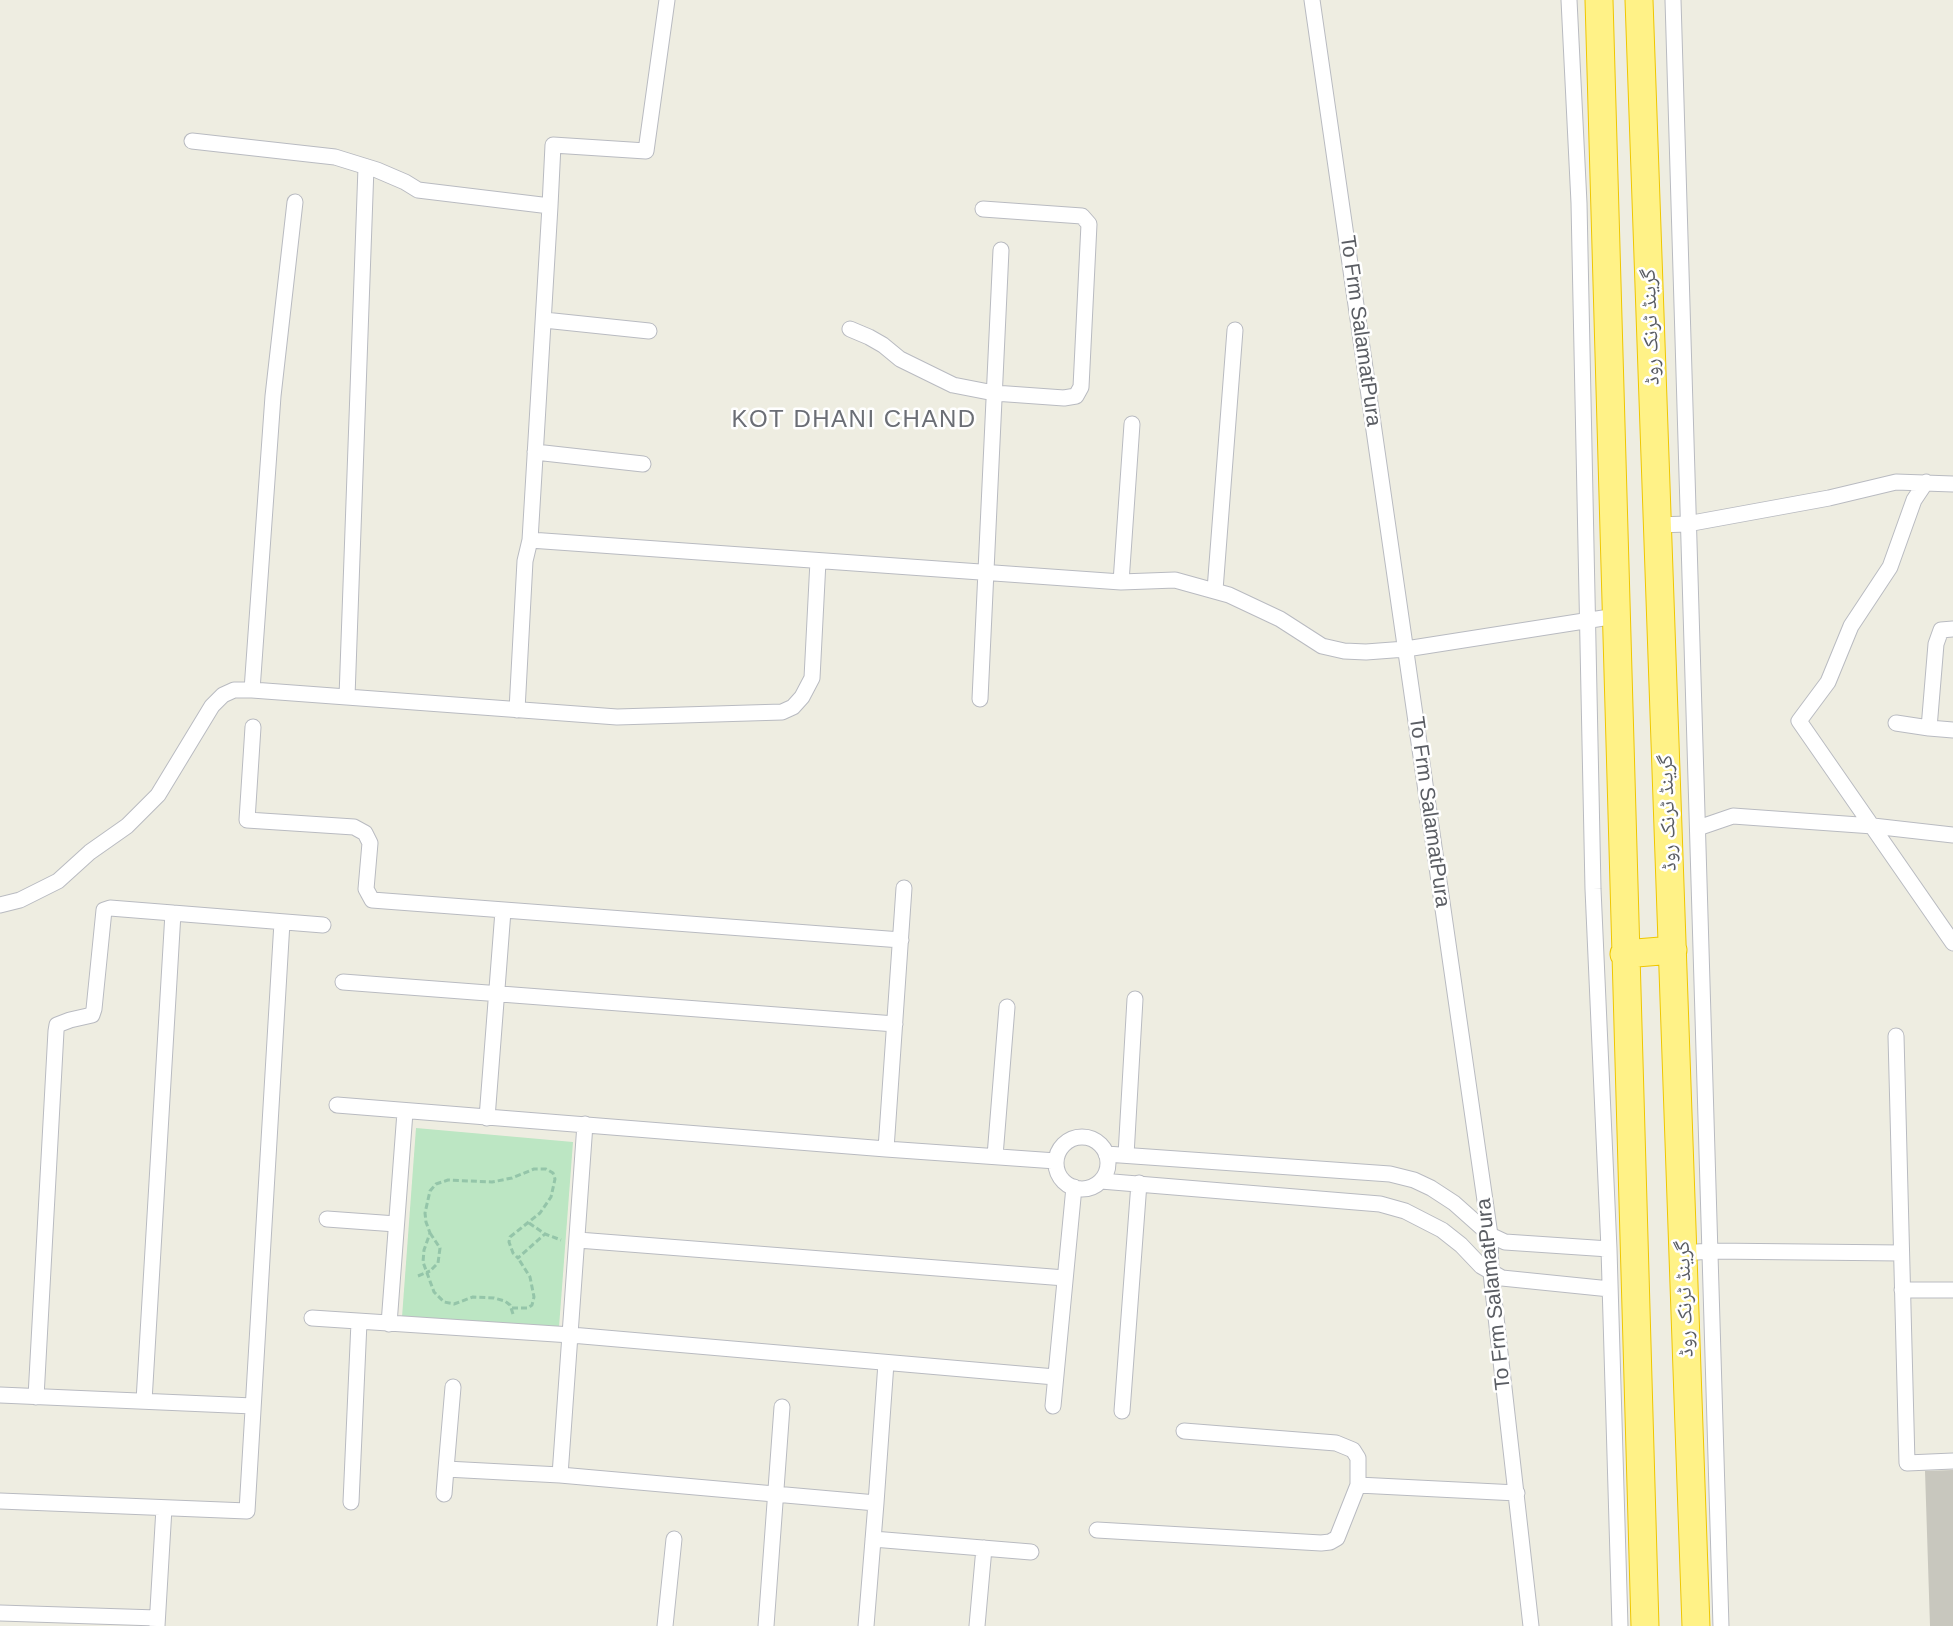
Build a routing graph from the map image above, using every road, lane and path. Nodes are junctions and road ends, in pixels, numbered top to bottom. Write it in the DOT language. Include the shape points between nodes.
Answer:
graph roads {
  1 [pos="668,0"];
  2 [pos="1312,0"];
  3 [pos="1569,0"];
  4 [pos="1599,0"];
  5 [pos="1639,0"];
  6 [pos="1673,0"];
  7 [pos="192,141"];
  8 [pos="366,167"];
  9 [pos="295,202"];
  10 [pos="1592,203"];
  11 [pos="550,206"];
  12 [pos="983,208"];
  13 [pos="1001,250"];
  14 [pos="544,320"];
  15 [pos="850,329"];
  16 [pos="1235,330"];
  17 [pos="649,331"];
  18 [pos="994,393"];
  19 [pos="1132,424"];
  20 [pos="535,452"];
  21 [pos="643,464"];
  22 [pos="1926,482"];
  23 [pos="1953,484"];
  24 [pos="1687,524"];
  25 [pos="1658,525"];
  26 [pos="530,540"];
  27 [pos="818,561"];
  28 [pos="986,573"];
  29 [pos="1121,582"];
  30 [pos="1215,590"];
  31 [pos="1616,616"];
  32 [pos="1587,621"];
  33 [pos="1953,629"];
  34 [pos="1406,649"];
  35 [pos="252,690"];
  36 [pos="347,697"];
  37 [pos="980,699"];
  38 [pos="517,710"];
  39 [pos="1896,723"];
  40 [pos="253,727"];
  41 [pos="1929,728"];
  42 [pos="1953,730"];
  43 [pos="1873,826"];
  44 [pos="1698,828"];
  45 [pos="1953,835"];
  46 [pos="1700,883"];
  47 [pos="1671,884"];
  48 [pos="904,888"];
  49 [pos="1608,888"];
  50 [pos="0,905"];
  51 [pos="503,911"];
  52 [pos="172,913"];
  53 [pos="282,922"];
  54 [pos="323,925"];
  55 [pos="901,940"];
  56 [pos="1953,943"];
  57 [pos="1673,950"];
  58 [pos="1624,954"];
  59 [pos="343,982"];
  60 [pos="497,994"];
  61 [pos="1135,999"];
  62 [pos="1007,1007"];
  63 [pos="895,1024"];
  64 [pos="1896,1036"];
  65 [pos="337,1105"];
  66 [pos="405,1112"];
  67 [pos="487,1118"];
  68 [pos="585,1124"];
  69 [pos="886,1149"];
  70 [pos="1106,1154"];
  71 [pos="1126,1155"];
  72 [pos="994,1156"];
  73 [pos="1056,1161"];
  74 [pos="1101,1180"];
  75 [pos="1138,1183"];
  76 [pos="1074,1187"];
  77 [pos="327,1219"];
  78 [pos="529,1223"];
  79 [pos="396,1224"];
  80 [pos="430,1233"];
  81 [pos="545,1234"];
  82 [pos="1490,1235"];
  83 [pos="578,1240"];
  84 [pos="1609,1249"];
  85 [pos="1711,1251"];
  86 [pos="1683,1252"];
  87 [pos="1901,1253"];
  88 [pos="518,1258"];
  89 [pos="1491,1274"];
  90 [pos="418,1276"];
  91 [pos="1065,1278"];
  92 [pos="1610,1289"];
  93 [pos="1902,1290"];
  94 [pos="1953,1290"];
  95 [pos="512,1308"];
  96 [pos="312,1318"];
  97 [pos="359,1322"];
  98 [pos="389,1324"];
  99 [pos="513,1332"];
  100 [pos="571,1335"];
  101 [pos="886,1363"];
  102 [pos="1055,1377"];
  103 [pos="453,1387"];
  104 [pos="0,1395"];
  105 [pos="36,1397"];
  106 [pos="144,1401"];
  107 [pos="253,1406"];
  108 [pos="1053,1406"];
  109 [pos="782,1407"];
  110 [pos="1122,1411"];
  111 [pos="1184,1431"];
  112 [pos="1953,1461"];
  113 [pos="446,1469"];
  114 [pos="560,1475"];
  115 [pos="1358,1485"];
  116 [pos="1516,1493"];
  117 [pos="444,1494"];
  118 [pos="776,1494"];
  119 [pos="0,1501"];
  120 [pos="351,1502"];
  121 [pos="876,1503"];
  122 [pos="164,1508"];
  123 [pos="1097,1530"];
  124 [pos="674,1539"];
  125 [pos="873,1539"];
  126 [pos="984,1548"];
  127 [pos="1031,1552"];
  128 [pos="0,1612"];
  129 [pos="157,1622"];
  130 [pos="665,1626"];
  131 [pos="766,1626"];
  132 [pos="866,1626"];
  133 [pos="977,1626"];
  134 [pos="1531,1626"];
  135 [pos="1620,1626"];
  136 [pos="1645,1626"];
  137 [pos="1696,1626"];
  138 [pos="1721,1626"];
  1 -- 11 [label="street" via="646,151 553,145"];
  2 -- 34 [label="street, To Frm SalamatPura"];
  3 -- 10 [label="street"];
  4 -- 10 [label="highway, گرینڈ ٹرنک روڈ"];
  5 -- 25 [label="highway, گرینڈ ٹرنک روڈ"];
  6 -- 24 [label="street"];
  7 -- 8 [label="street" via="335,157"];
  8 -- 11 [label="street" via="418,190"];
  8 -- 36 [label="street"];
  9 -- 35 [label="street" via="273,396"];
  10 -- 31 [label="highway, گرینڈ ٹرنک روڈ"];
  10 -- 32 [label="street"];
  11 -- 14 [label="street"];
  12 -- 18 [label="street" via="1082,216 1089,224 1082,387 1076,396 1064,398"];
  13 -- 18 [label="street"];
  14 -- 17 [label="street"];
  14 -- 20 [label="street"];
  15 -- 18 [label="street" via="953,385"];
  16 -- 30 [label="street"];
  18 -- 28 [label="street"];
  19 -- 29 [label="street"];
  20 -- 21 [label="street"];
  20 -- 26 [label="street"];
  22 -- 23 [label="street"];
  22 -- 24 [label="street" via="1896,482"];
  22 -- 43 [label="street" via="1914,500 1890,567 1851,626 1828,682 1799,721"];
  24 -- 25 [label="street"];
  24 -- 44 [label="street"];
  25 -- 47 [label="highway, گرینڈ ٹرنک روڈ"];
  26 -- 27 [label="street"];
  26 -- 38 [label="street" via="525,561"];
  27 -- 28 [label="street"];
  27 -- 38 [label="street" via="812,678 793,707 782,712 616,717"];
  28 -- 29 [label="street"];
  28 -- 37 [label="street"];
  29 -- 30 [label="street" via="1175,580"];
  30 -- 34 [label="street" via="1280,619 1322,646 1366,652"];
  31 -- 32 [label="street"];
  31 -- 49 [label="highway, گرینڈ ٹرنک روڈ"];
  32 -- 34 [label="street"];
  32 -- 49 [label="street"];
  33 -- 41 [label="street" via="1941,630 1936,644"];
  34 -- 82 [label="street, To Frm SalamatPura"];
  35 -- 36 [label="street"];
  35 -- 50 [label="street" via="234,690 212,706 158,795 128,826 90,852 58,881 20,900"];
  36 -- 38 [label="street"];
  39 -- 41 [label="street"];
  40 -- 51 [label="street" via="247,820 354,827 365,833 370,843 366,889 372,900"];
  41 -- 42 [label="street"];
  43 -- 44 [label="street" via="1733,816"];
  43 -- 45 [label="street"];
  43 -- 56 [label="street"];
  44 -- 46 [label="street"];
  46 -- 47 [label="street"];
  46 -- 85 [label="street"];
  47 -- 57 [label="highway, گرینڈ ٹرنک روڈ"];
  48 -- 55 [label="street"];
  49 -- 58 [label="highway, گرینڈ ٹرنک روڈ"];
  49 -- 84 [label="street"];
  51 -- 55 [label="street"];
  51 -- 60 [label="street"];
  52 -- 53 [label="street"];
  52 -- 105 [label="street" via="104,910 92,1015 57,1025"];
  52 -- 106 [label="street"];
  53 -- 54 [label="street"];
  53 -- 107 [label="street"];
  55 -- 63 [label="street"];
  57 -- 58 [label="highway"];
  57 -- 86 [label="highway, گرینڈ ٹرنک روڈ"];
  58 -- 136 [label="highway, گرینڈ ٹرنک روڈ"];
  59 -- 60 [label="street"];
  60 -- 63 [label="street"];
  60 -- 67 [label="street"];
  61 -- 71 [label="street"];
  62 -- 72 [label="street"];
  63 -- 69 [label="street"];
  64 -- 87 [label="street"];
  65 -- 66 [label="street"];
  66 -- 67 [label="street"];
  66 -- 79 [label="street"];
  67 -- 68 [label="street"];
  68 -- 69 [label="street"];
  68 -- 83 [label="street"];
  69 -- 72 [label="street"];
  70 -- 71 [label="street"];
  70 -- 73 [label="street" via="1096,1141 1079,1137 1063,1145"];
  70 -- 74 [label="street" via="1107,1168"];
  71 -- 82 [label="street" via="1390,1174 1431,1188"];
  72 -- 73 [label="street"];
  73 -- 76 [label="street" via="1060,1177"];
  74 -- 75 [label="street"];
  74 -- 76 [label="street" via="1088,1188"];
  75 -- 89 [label="street" via="1380,1204 1405,1211 1442,1230"];
  75 -- 110 [label="street"];
  76 -- 91 [label="street"];
  77 -- 79 [label="street"];
  78 -- 80 [label="path" via="551,1197 555,1179 546,1169 492,1182 448,1180 436,1184 430,1191 425,1214"];
  78 -- 81 [label="path"];
  78 -- 88 [label="path" via="510,1237 510,1247"];
  79 -- 98 [label="street"];
  80 -- 90 [label="path, bridge" via="440,1248 438,1263"];
  80 -- 95 [label="path" via="423,1262 438,1297 454,1304 473,1297 494,1298"];
  81 -- 83 [label="path" via="562,1241"];
  81 -- 88 [label="path"];
  82 -- 84 [label="street" via="1505,1242"];
  82 -- 89 [label="street, To Frm SalamatPura"];
  83 -- 91 [label="street"];
  83 -- 100 [label="street"];
  84 -- 92 [label="street"];
  85 -- 86 [label="street"];
  85 -- 87 [label="street"];
  85 -- 138 [label="street"];
  86 -- 137 [label="highway, گرینڈ ٹرنک روڈ"];
  87 -- 93 [label="street"];
  88 -- 95 [label="path" via="530,1277 534,1297 528,1308"];
  89 -- 92 [label="street" via="1514,1280"];
  89 -- 116 [label="street, To Frm SalamatPura"];
  91 -- 102 [label="street"];
  92 -- 135 [label="street"];
  93 -- 94 [label="street"];
  93 -- 112 [label="street" via="1907,1463"];
  95 -- 99 [label="path"];
  96 -- 97 [label="street"];
  97 -- 98 [label="street"];
  97 -- 120 [label="street"];
  98 -- 99 [label="street"];
  99 -- 100 [label="street"];
  100 -- 101 [label="street"];
  100 -- 114 [label="street"];
  101 -- 102 [label="street"];
  101 -- 121 [label="street"];
  102 -- 108 [label="street"];
  103 -- 113 [label="street"];
  104 -- 105 [label="street"];
  105 -- 106 [label="street"];
  106 -- 107 [label="street"];
  107 -- 122 [label="street" via="247,1511"];
  109 -- 118 [label="street"];
  111 -- 115 [label="street" via="1336,1443 1353,1450 1358,1458"];
  113 -- 114 [label="street"];
  113 -- 117 [label="street"];
  114 -- 118 [label="street"];
  115 -- 116 [label="street"];
  115 -- 123 [label="street" via="1337,1538 1330,1542"];
  116 -- 134 [label="street, To Frm SalamatPura"];
  118 -- 121 [label="street"];
  118 -- 131 [label="street"];
  119 -- 122 [label="street"];
  121 -- 125 [label="street"];
  122 -- 129 [label="street"];
  124 -- 130 [label="street"];
  125 -- 126 [label="street"];
  125 -- 132 [label="street"];
  126 -- 127 [label="street"];
  126 -- 133 [label="street"];
  128 -- 129 [label="street"];
}
